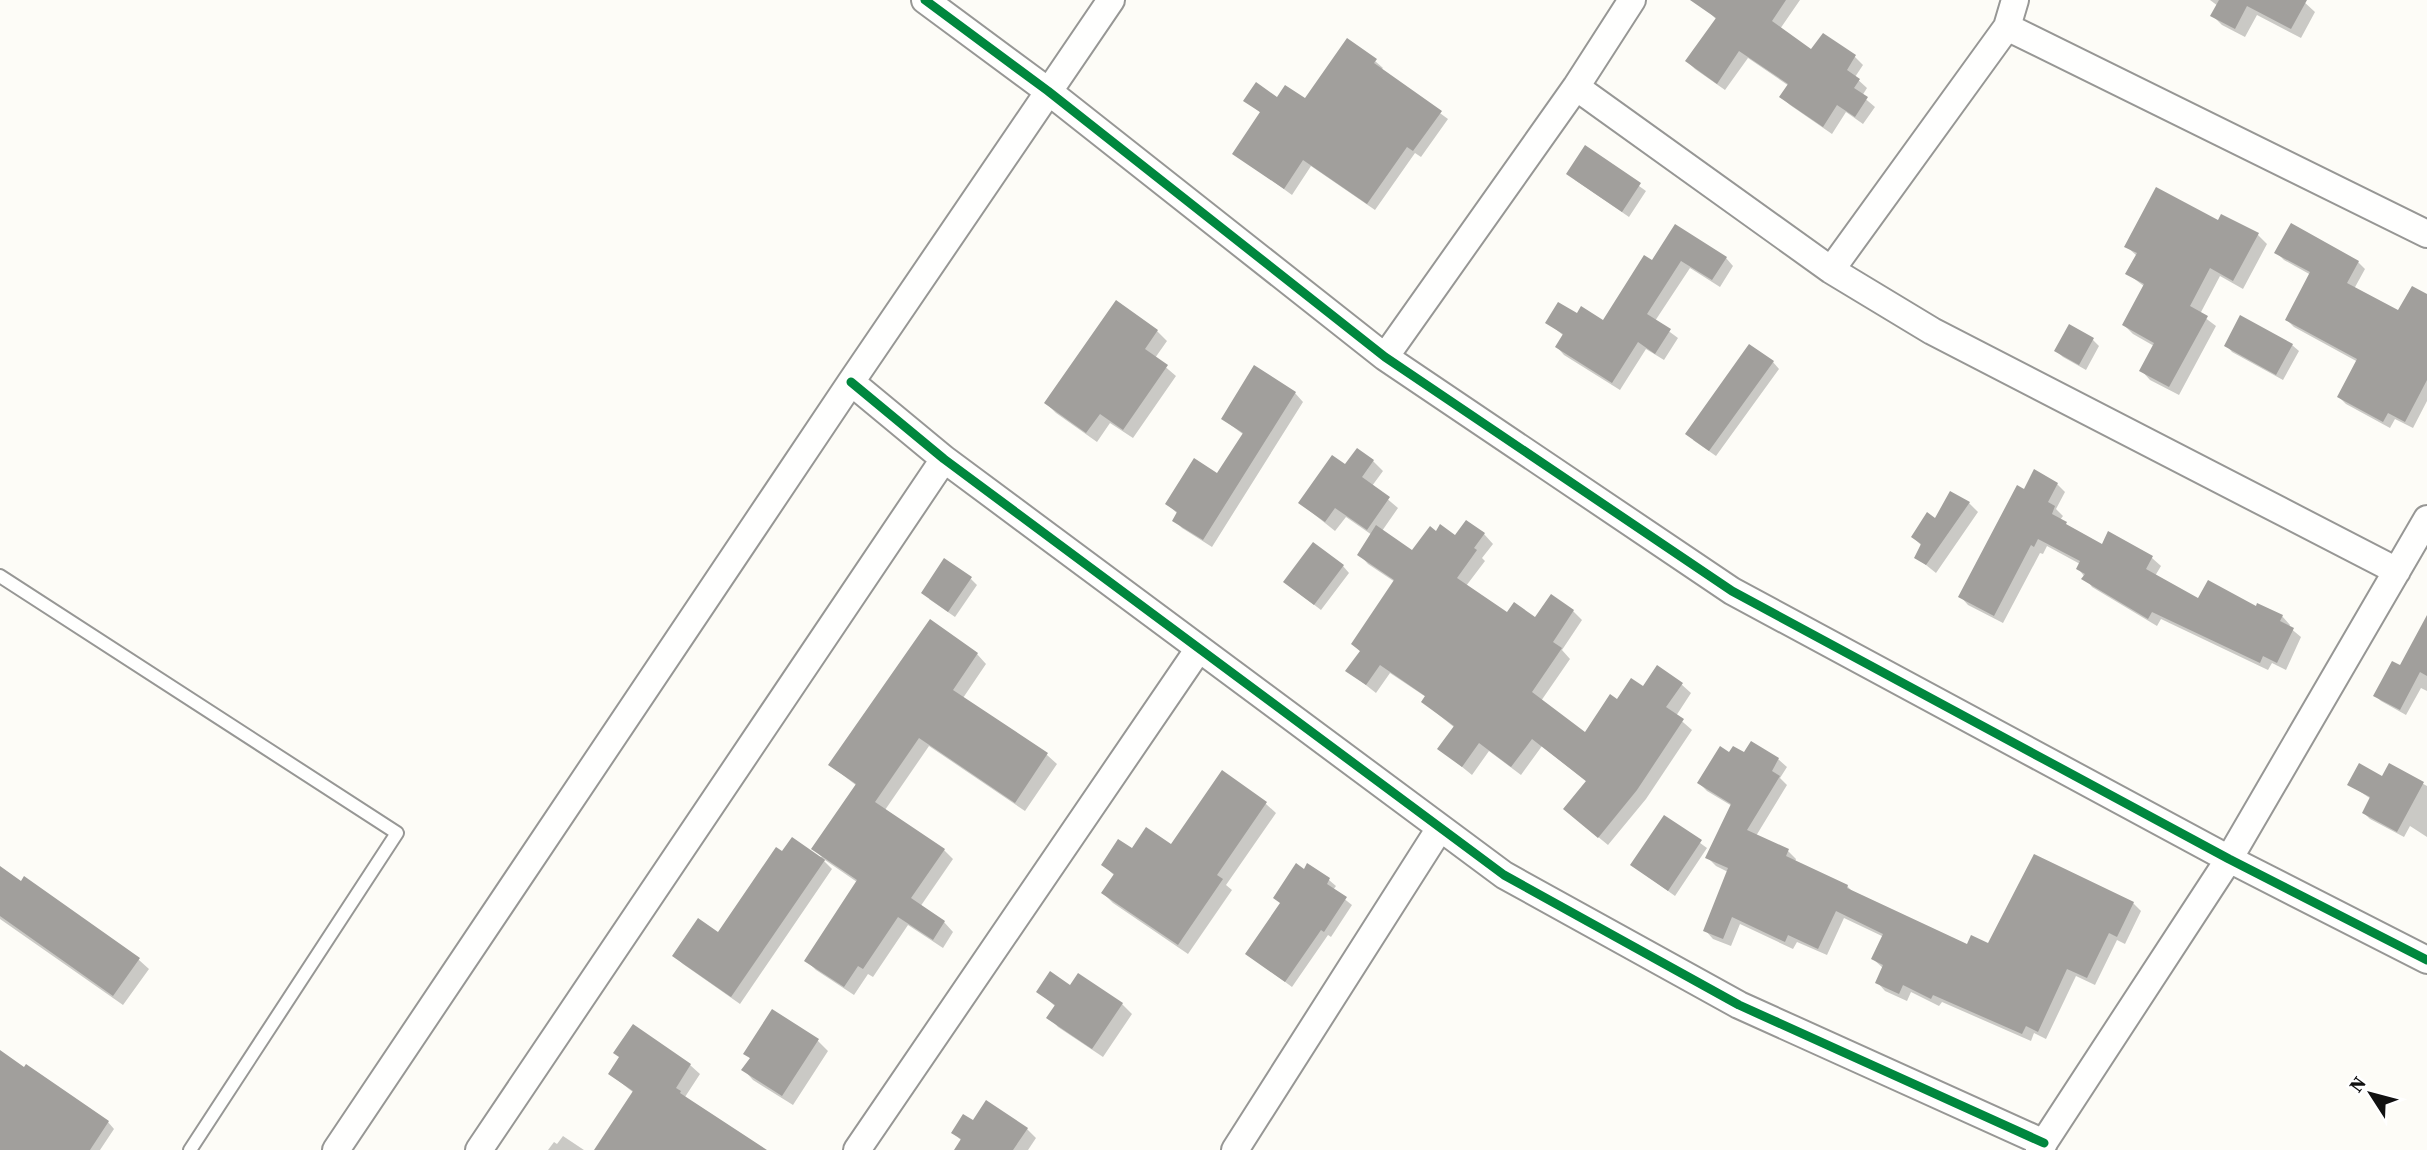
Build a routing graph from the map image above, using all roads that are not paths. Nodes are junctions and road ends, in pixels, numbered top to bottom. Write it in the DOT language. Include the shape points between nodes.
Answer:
graph roads {
  1 [pos="925,0"];
  2 [pos="1111,0"];
  3 [pos="1632,0"];
  4 [pos="2015,0"];
  5 [pos="2007,27"];
  6 [pos="1576,87"];
  7 [pos="1048,91"];
  8 [pos="2427,234"];
  9 [pos="1831,270"];
  10 [pos="1385,357"];
  11 [pos="851,382"];
  12 [pos="944,459"];
  13 [pos="2427,519"];
  14 [pos="2396,571"];
  15 [pos="0,576"];
  16 [pos="1198,650"];
  17 [pos="1440,828"];
  18 [pos="2229,859"];
  19 [pos="2427,960"];
  20 [pos="2042,1147"];
  21 [pos="190,1150"];
  22 [pos="337,1150"];
  23 [pos="479,1150"];
  24 [pos="857,1150"];
  25 [pos="1235,1150"];
  1 -- 7 [label="street"];
  2 -- 7 [label="street"];
  3 -- 6 [label="street"];
  4 -- 5 [label="street"];
  5 -- 8 [label="street"];
  5 -- 9 [label="street"];
  6 -- 9 [label="street"];
  6 -- 10 [label="street"];
  7 -- 10 [label="street"];
  7 -- 11 [label="street"];
  9 -- 14 [label="street" via="1932,331"];
  10 -- 18 [label="street" via="1732,591"];
  11 -- 12 [label="street"];
  11 -- 22 [label="street"];
  12 -- 16 [label="street"];
  12 -- 23 [label="street"];
  13 -- 14 [label="street"];
  14 -- 18 [label="street"];
  15 -- 21 [label="lane" via="397,833"];
  16 -- 17 [label="street"];
  16 -- 24 [label="street"];
  17 -- 20 [label="street" via="1504,876 1739,1005"];
  17 -- 25 [label="street"];
  18 -- 19 [label="street"];
  18 -- 20 [label="street"];
}
